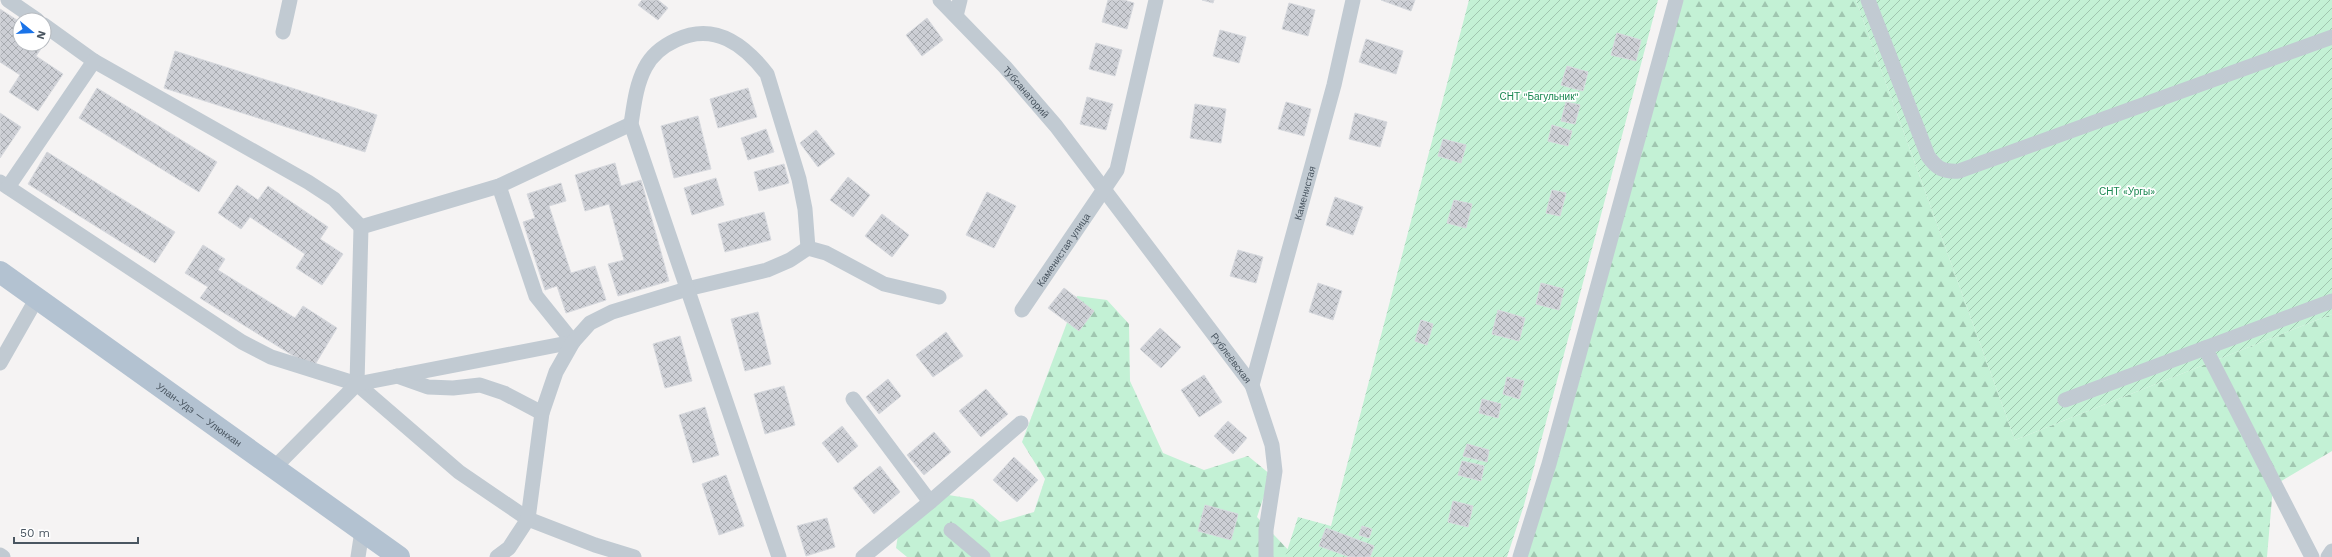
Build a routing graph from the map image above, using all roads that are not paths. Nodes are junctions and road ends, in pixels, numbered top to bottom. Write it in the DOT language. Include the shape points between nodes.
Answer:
graph roads {
  1 [pos="8,0"];
  2 [pos="290,0"];
  3 [pos="940,0"];
  4 [pos="960,0"];
  5 [pos="1156,0"];
  6 [pos="1353,0"];
  7 [pos="1676,0"];
  8 [pos="1868,0"];
  9 [pos="25,12"];
  10 [pos="956,16"];
  11 [pos="52,31"];
  12 [pos="283,32"];
  13 [pos="2332,37"];
  14 [pos="94,61"];
  15 [pos="631,124"];
  16 [pos="4,185"];
  17 [pos="499,186"];
  18 [pos="1105,190"];
  19 [pos="361,227"];
  20 [pos="808,248"];
  21 [pos="0,272"];
  22 [pos="687,289"];
  23 [pos="939,297"];
  24 [pos="37,298"];
  25 [pos="2332,301"];
  26 [pos="1022,310"];
  27 [pos="573,342"];
  28 [pos="4,345"];
  29 [pos="2205,348"];
  30 [pos="0,363"];
  31 [pos="396,376"];
  32 [pos="357,384"];
  33 [pos="1252,385"];
  34 [pos="853,399"];
  35 [pos="2065,400"];
  36 [pos="542,413"];
  37 [pos="1021,423"];
  38 [pos="274,468"];
  39 [pos="930,502"];
  40 [pos="528,520"];
  41 [pos="362,530"];
  42 [pos="951,530"];
  43 [pos="2332,551"];
  44 [pos="0,555"];
  45 [pos="3,557"];
  46 [pos="358,557"];
  47 [pos="399,557"];
  48 [pos="497,557"];
  49 [pos="634,557"];
  50 [pos="779,557"];
  51 [pos="863,557"];
  52 [pos="983,557"];
  53 [pos="1266,557"];
  54 [pos="1520,557"];
  55 [pos="2312,557"];
  56 [pos="2328,557"];
  1 -- 9 [label="street"];
  2 -- 12 [label="street"];
  3 -- 10 [label="street, Тубсанаторий"];
  4 -- 10 [label="street"];
  5 -- 18 [label="street" via="1124,147 1117,170"];
  6 -- 33 [label="street, Каменистая" via="1334,85"];
  7 -- 54 [label="street" via="1549,464"];
  8 -- 13 [label="street" via="1928,156 1935,167 1947,172 1959,171"];
  10 -- 18 [label="street, Тубсанаторий" via="1056,126"];
  11 -- 14 [label="street"];
  14 -- 16 [label="street"];
  14 -- 19 [label="street" via="308,182 334,199"];
  15 -- 17 [label="street"];
  15 -- 20 [label="street" via="635,96 645,67 662,47 688,34 713,32 736,44 756,60 767,74 799,179 806,209"];
  15 -- 22 [label="street"];
  16 -- 32 [label="street" via="242,342 271,357"];
  17 -- 19 [label="street"];
  17 -- 27 [label="street" via="536,296"];
  18 -- 26 [label="street, Каменистая улица"];
  18 -- 33 [label="street, Рублеёвская"];
  19 -- 32 [label="street"];
  20 -- 22 [label="street" via="790,260 767,270"];
  20 -- 23 [label="street" via="826,253 884,284"];
  21 -- 24 [label="main road, Улан-Удэ — Улюнхан"];
  22 -- 27 [label="street" via="612,312 590,323"];
  22 -- 50 [label="street"];
  24 -- 28 [label="street"];
  24 -- 38 [label="main road, Улан-Удэ — Улюнхан"];
  25 -- 29 [label="street"];
  27 -- 31 [label="street"];
  27 -- 36 [label="street" via="556,372"];
  28 -- 30 [label="street"];
  29 -- 35 [label="street"];
  29 -- 55 [label="street"];
  31 -- 32 [label="street"];
  31 -- 36 [label="street" via="428,387 480,385 504,392"];
  32 -- 38 [label="street"];
  32 -- 40 [label="street" via="459,472"];
  33 -- 53 [label="street, Рублеёвская" via="1272,445 1275,471 1266,530"];
  34 -- 39 [label="street"];
  36 -- 40 [label="street"];
  37 -- 39 [label="street"];
  38 -- 41 [label="main road, Улан-Удэ — Улюнхан"];
  39 -- 51 [label="street"];
  40 -- 48 [label="street" via="509,548"];
  40 -- 49 [label="street"];
  41 -- 46 [label="street"];
  41 -- 47 [label="main road, Улан-Удэ — Улюнхан"];
  42 -- 52 [label="street"];
  43 -- 56 [label="street"];
  44 -- 45 [label="street"];
}
